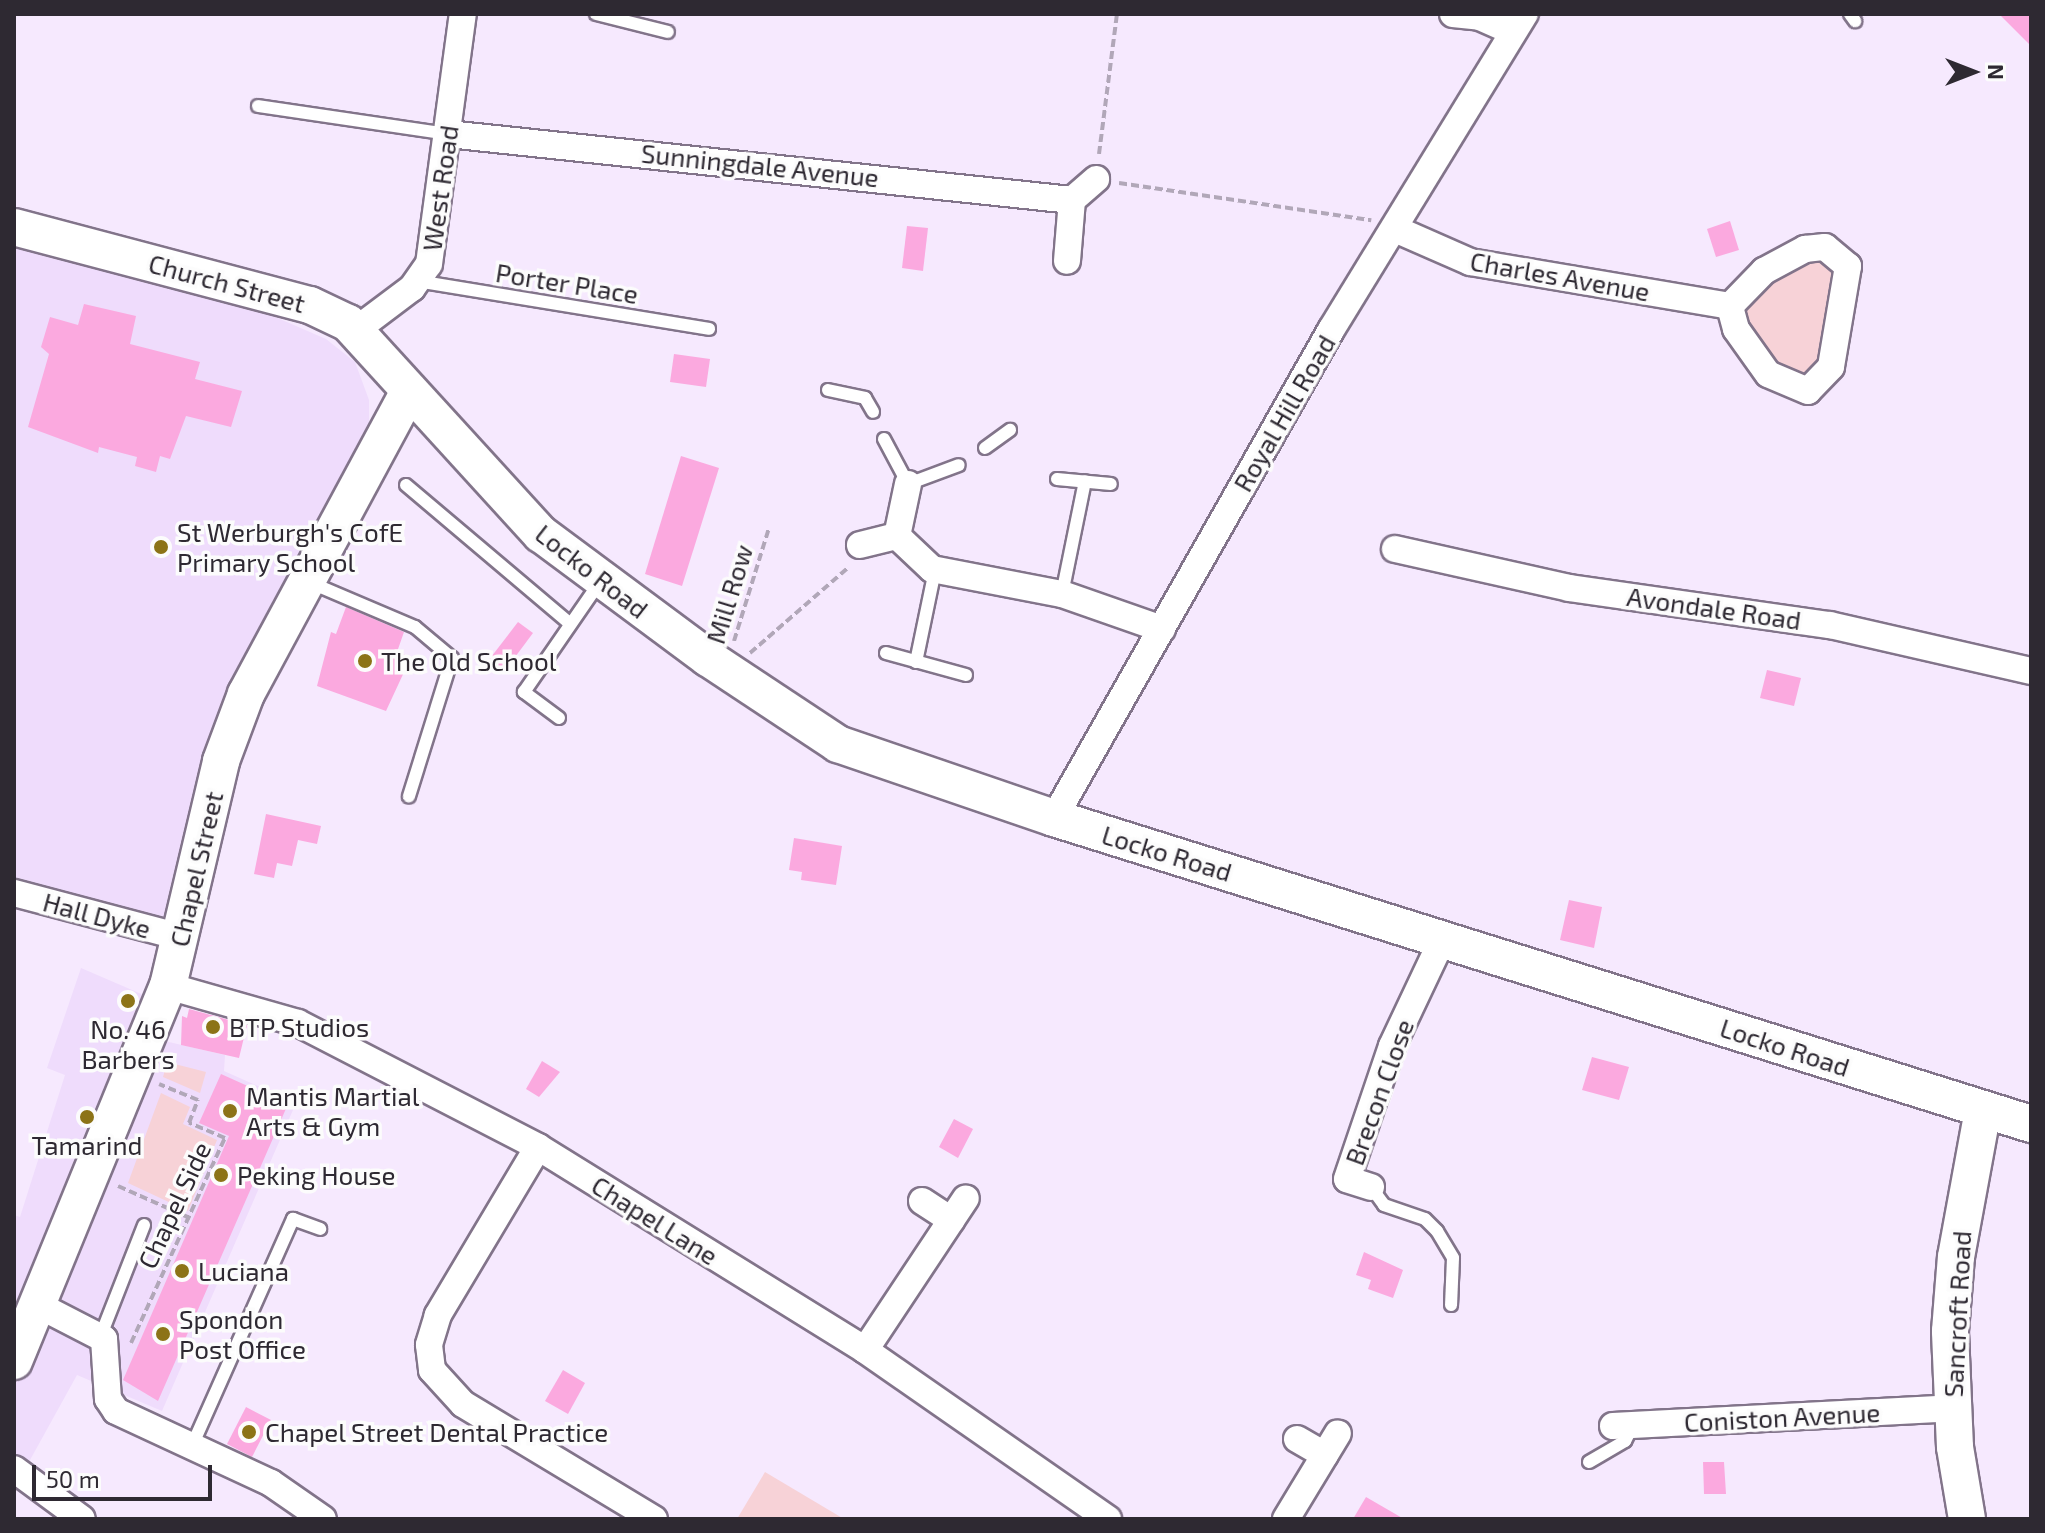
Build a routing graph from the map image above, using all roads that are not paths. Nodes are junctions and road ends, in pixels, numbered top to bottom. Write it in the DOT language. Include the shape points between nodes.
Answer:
graph roads {
  1 [pos="463,14"];
  2 [pos="596,14"];
  3 [pos="1453,14"];
  4 [pos="1519,23"];
  5 [pos="668,32"];
  6 [pos="258,106"];
  7 [pos="448,134"];
  8 [pos="1096,179"];
  9 [pos="1072,200"];
  10 [pos="14,227"];
  11 [pos="1395,229"];
  12 [pos="1067,261"];
  13 [pos="417,281"];
  14 [pos="1730,306"];
  15 [pos="709,329"];
  16 [pos="356,330"];
  17 [pos="828,390"];
  18 [pos="409,391"];
  19 [pos="873,412"];
  20 [pos="1010,430"];
  21 [pos="884,439"];
  22 [pos="985,448"];
  23 [pos="959,465"];
  24 [pos="1057,479"];
  25 [pos="1085,481"];
  26 [pos="908,484"];
  27 [pos="1111,484"];
  28 [pos="406,485"];
  29 [pos="897,536"];
  30 [pos="1395,549"];
  31 [pos="855,555"];
  32 [pos="935,570"];
  33 [pos="601,580"];
  34 [pos="306,581"];
  35 [pos="1062,594"];
  36 [pos="568,622"];
  37 [pos="1162,629"];
  38 [pos="886,653"];
  39 [pos="916,662"];
  40 [pos="2031,671"];
  41 [pos="966,675"];
  42 [pos="559,718"];
  43 [pos="409,796"];
  44 [pos="1054,818"];
  45 [pos="14,893"];
  46 [pos="180,937"];
  47 [pos="1443,938"];
  48 [pos="168,986"];
  49 [pos="1983,1110"];
  50 [pos="2031,1124"];
  51 [pos="538,1147"];
  52 [pos="1371,1187"];
  53 [pos="966,1198"];
  54 [pos="922,1201"];
  55 [pos="951,1220"];
  56 [pos="144,1225"];
  57 [pos="320,1229"];
  58 [pos="1451,1305"];
  59 [pos="40,1306"];
  60 [pos="101,1335"];
  61 [pos="865,1350"];
  62 [pos="16,1352"];
  63 [pos="1952,1408"];
  64 [pos="1623,1426"];
  65 [pos="1297,1439"];
  66 [pos="191,1448"];
  67 [pos="1589,1462"];
  68 [pos="14,1469"];
  69 [pos="82,1519"];
  70 [pos="323,1519"];
  71 [pos="654,1519"];
  72 [pos="1108,1519"];
  73 [pos="1286,1519"];
  74 [pos="1967,1519"];
  1 -- 7 [label="street, West Road"];
  2 -- 5 [label="lane"];
  3 -- 4 [label="street"];
  4 -- 11 [label="street, Royal Hill Road"];
  6 -- 7 [label="lane"];
  7 -- 9 [label="street, Sunningdale Avenue"];
  7 -- 13 [label="street, West Road" via="432,253"];
  8 -- 9 [label="street"];
  9 -- 12 [label="street"];
  10 -- 16 [label="street, Church Street" via="310,305"];
  11 -- 14 [label="street, Charles Avenue" via="1470,262"];
  11 -- 37 [label="street, Royal Hill Road" via="1331,330"];
  13 -- 15 [label="lane, Porter Place"];
  13 -- 16 [label="street, West Road"];
  14 -- 14 [label="street" via="1764,271 1805,249 1832,250 1848,266 1831,367 1808,391 1768,374 1736,329"];
  16 -- 18 [label="street, Church Street"];
  17 -- 19 [label="lane" via="865,398"];
  18 -- 33 [label="street, Locko Road" via="515,509"];
  18 -- 34 [label="street, Chapel Street"];
  20 -- 22 [label="lane"];
  21 -- 26 [label="lane"];
  23 -- 26 [label="lane"];
  24 -- 25 [label="lane"];
  25 -- 27 [label="lane"];
  25 -- 35 [label="lane"];
  26 -- 29 [label="street"];
  28 -- 36 [label="lane"];
  29 -- 31 [label="street"];
  29 -- 32 [label="street"];
  30 -- 40 [label="street, Avondale Road" via="1569,588 1830,625"];
  32 -- 35 [label="street"];
  32 -- 39 [label="lane"];
  33 -- 36 [label="lane"];
  33 -- 44 [label="street, Locko Road" via="838,744"];
  34 -- 43 [label="lane" via="415,627 452,658"];
  34 -- 46 [label="street, Chapel Street" via="266,648 230,733"];
  35 -- 37 [label="street"];
  36 -- 42 [label="lane" via="524,692"];
  37 -- 44 [label="street, Royal Hill Road"];
  38 -- 39 [label="lane"];
  39 -- 41 [label="lane"];
  44 -- 47 [label="street, Locko Road"];
  45 -- 46 [label="street, Hall Dyke"];
  46 -- 48 [label="street, Chapel Street"];
  47 -- 49 [label="street, Locko Road"];
  47 -- 52 [label="street, Brecon Close" via="1392,1046 1347,1179"];
  48 -- 51 [label="street, Chapel Lane" via="298,1023"];
  48 -- 59 [label="street, Chapel Street"];
  49 -- 50 [label="street, Locko Road"];
  49 -- 63 [label="street, Sancroft Road" via="1956,1257"];
  51 -- 61 [label="street, Chapel Lane"];
  51 -- 71 [label="street" via="438,1315 429,1345 432,1370 463,1404"];
  52 -- 58 [label="lane" via="1384,1205 1425,1219 1437,1231 1453,1258"];
  53 -- 55 [label="street"];
  54 -- 55 [label="street"];
  55 -- 61 [label="street"];
  56 -- 60 [label="lane"];
  57 -- 66 [label="lane" via="293,1219"];
  59 -- 60 [label="street"];
  59 -- 62 [label="street, Chapel Street"];
  60 -- 66 [label="street" via="112,1407"];
  61 -- 72 [label="street, Chapel Lane"];
  63 -- 64 [label="street, Coniston Avenue"];
  63 -- 74 [label="street, Sancroft Road"];
  64 -- 67 [label="lane" via="1625,1441"];
  65 -- 73 [label="street" via="1332,1444"];
  66 -- 70 [label="street" via="271,1483"];
  68 -- 69 [label="street"];
}
